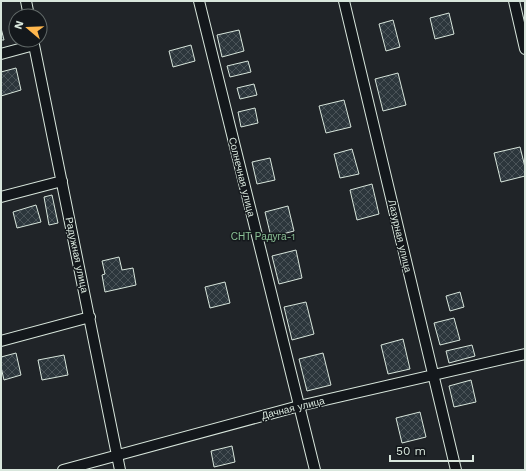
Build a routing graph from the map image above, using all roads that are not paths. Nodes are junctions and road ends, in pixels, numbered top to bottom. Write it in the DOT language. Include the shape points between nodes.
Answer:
graph roads {
  1 [pos="199,1"];
  2 [pos="344,1"];
  3 [pos="514,1"];
  4 [pos="18,48"];
  5 [pos="35,48"];
  6 [pos="525,49"];
  7 [pos="1,54"];
  8 [pos="62,181"];
  9 [pos="1,197"];
  10 [pos="90,317"];
  11 [pos="1,341"];
  12 [pos="525,354"];
  13 [pos="433,376"];
  14 [pos="299,406"];
  15 [pos="118,455"];
  16 [pos="63,470"];
  17 [pos="120,470"];
  18 [pos="315,470"];
  19 [pos="456,470"];
  1 -- 14 [label="street, Солнечная улица"];
  2 -- 13 [label="street, Лазурная улица"];
  3 -- 6 [label="street"];
  4 -- 7 [label="street"];
  5 -- 8 [label="street, Радужная улица"];
  8 -- 9 [label="street"];
  8 -- 10 [label="street, Радужная улица"];
  10 -- 11 [label="street"];
  10 -- 15 [label="street, Радужная улица"];
  12 -- 13 [label="street, Дачная улица"];
  13 -- 14 [label="street, Дачная улица"];
  13 -- 19 [label="street, Лазурная улица"];
  14 -- 15 [label="street, Дачная улица"];
  14 -- 18 [label="street, Солнечная улица"];
  15 -- 16 [label="street, Дачная улица"];
  15 -- 17 [label="street, Радужная улица"];
}
